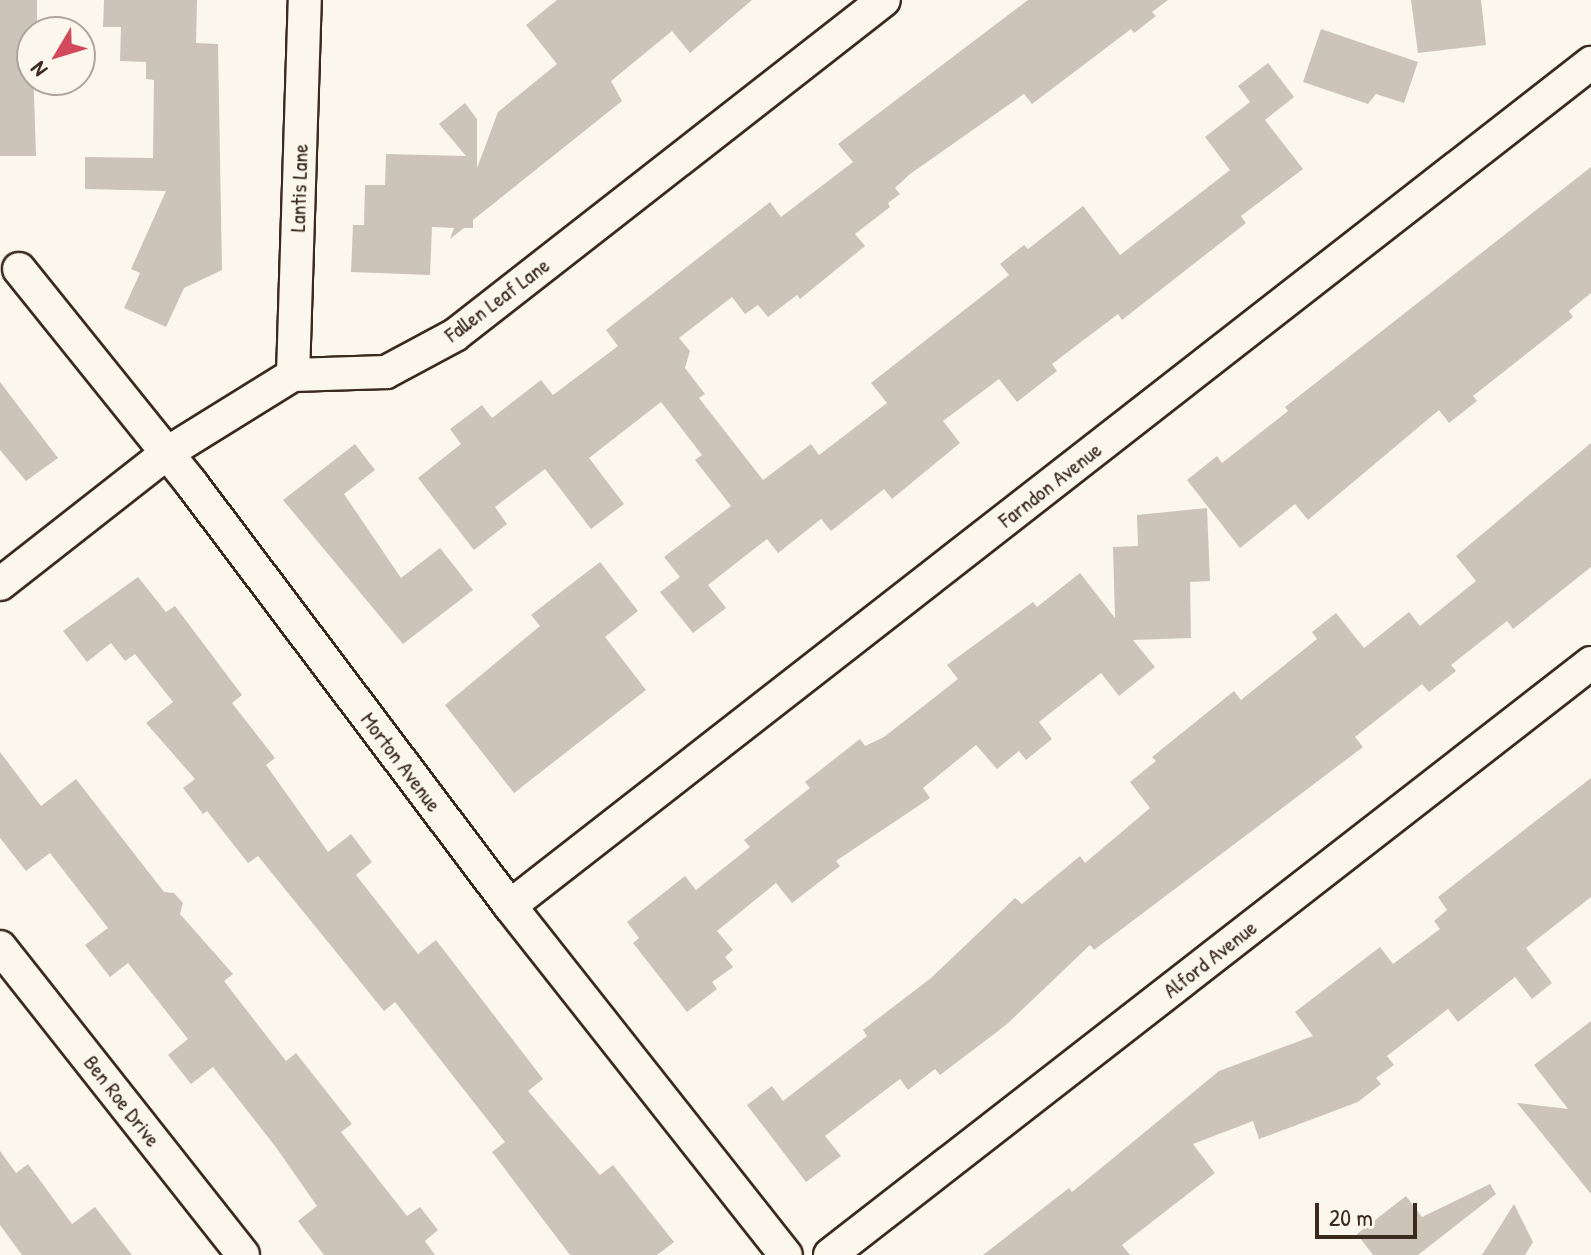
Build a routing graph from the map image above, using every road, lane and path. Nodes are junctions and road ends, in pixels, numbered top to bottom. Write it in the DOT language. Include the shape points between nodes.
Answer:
graph roads {
  1 [pos="305,0"];
  2 [pos="884,0"];
  3 [pos="1591,63"];
  4 [pos="19,269"];
  5 [pos="293,375"];
  6 [pos="167,453"];
  7 [pos="0,584"];
  8 [pos="1591,663"];
  9 [pos="510,906"];
  10 [pos="0,947"];
  11 [pos="243,1255"];
  12 [pos="786,1255"];
  13 [pos="830,1255"];
  1 -- 5 [label="street, Lantis Lane"];
  2 -- 5 [label="street, Fallen Leaf Lane" via="455,335 386,372"];
  3 -- 9 [label="street, Farndon Avenue"];
  4 -- 6 [label="street, Morton Avenue"];
  5 -- 6 [label="street, Fallen Leaf Lane"];
  6 -- 7 [label="street, Fallen Leaf Lane"];
  6 -- 9 [label="street, Morton Avenue"];
  8 -- 13 [label="street, Alford Avenue"];
  9 -- 12 [label="street, Morton Avenue"];
  10 -- 11 [label="street, Ben Roe Drive"];
}
